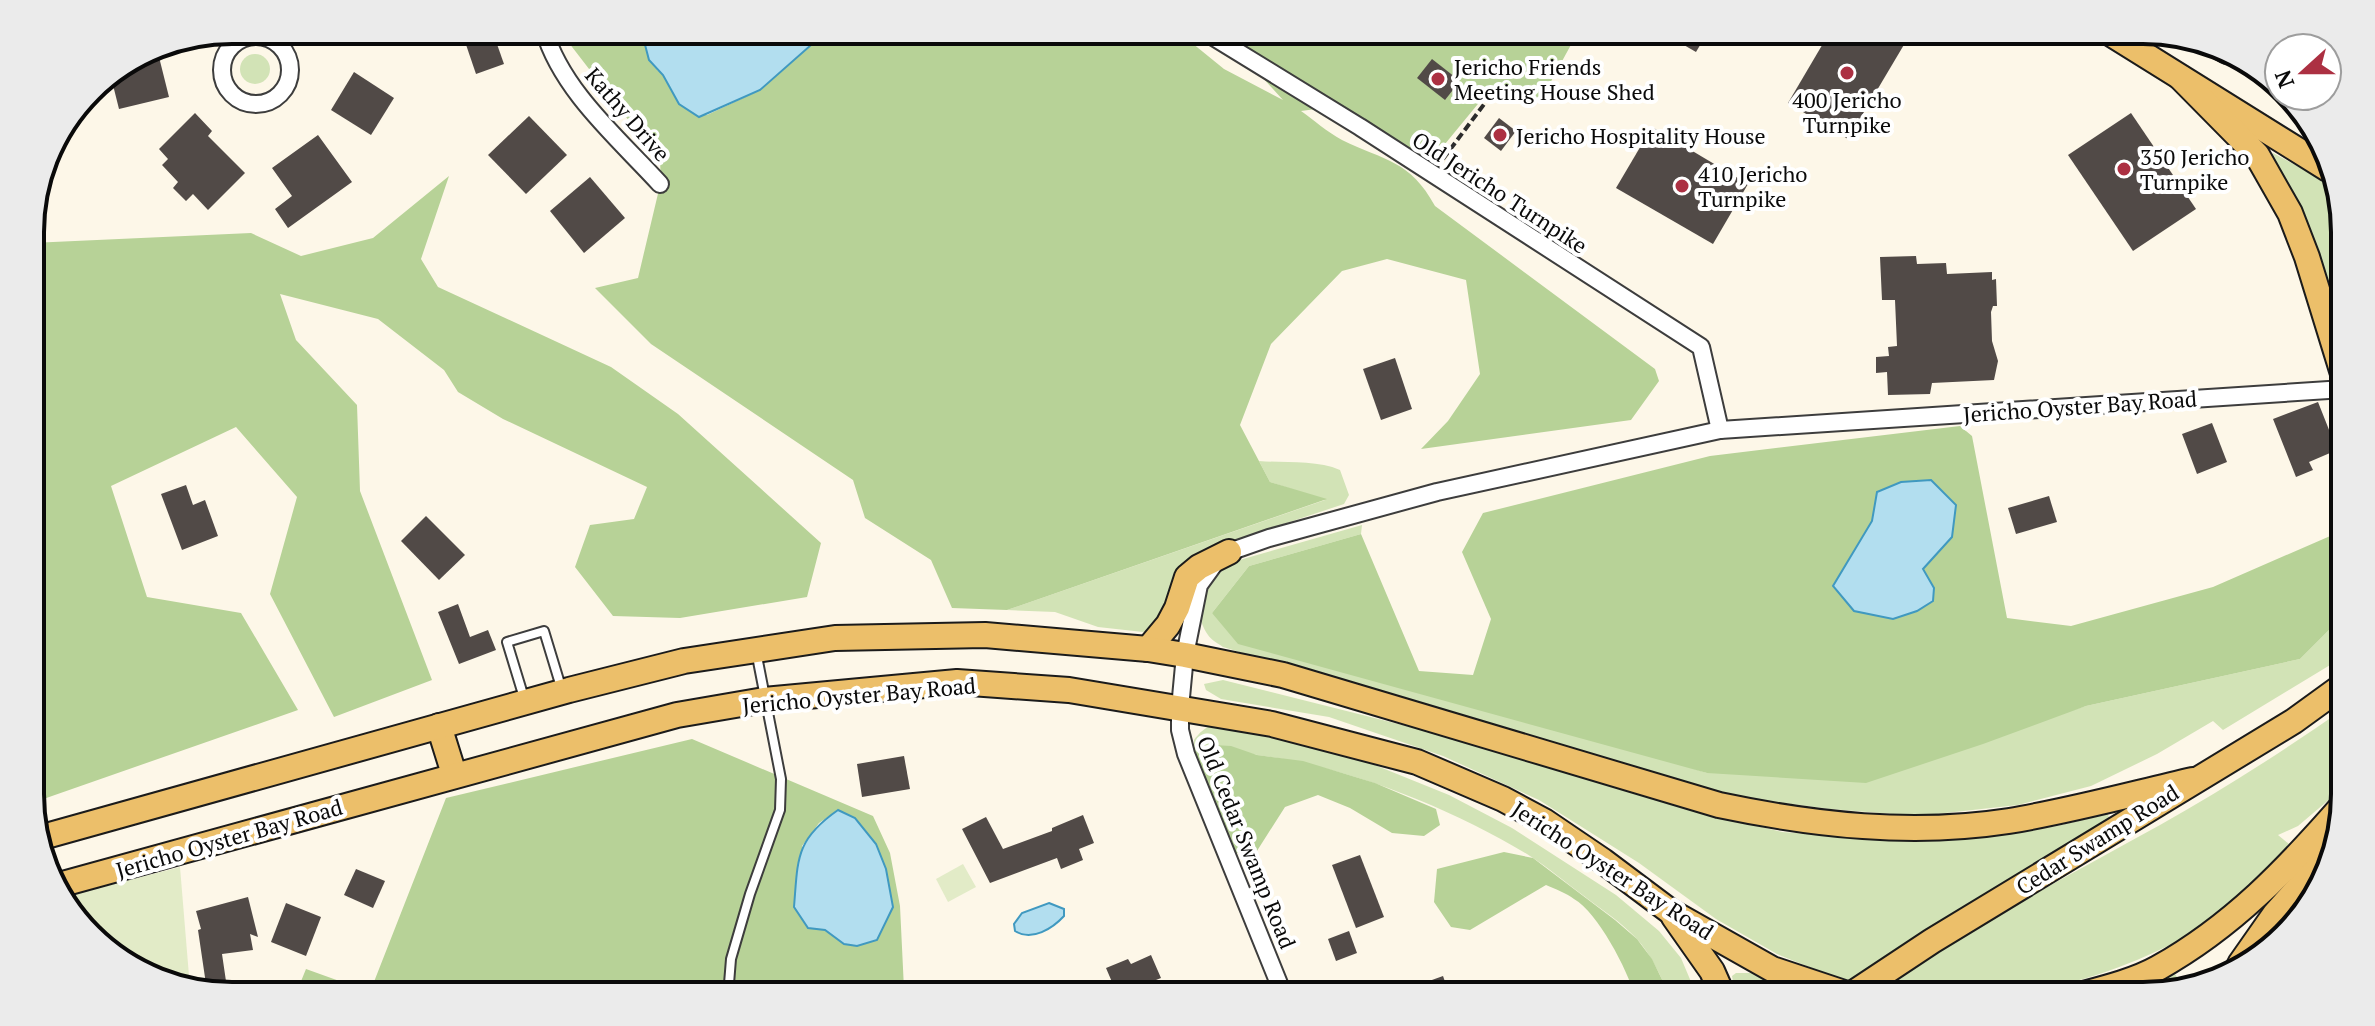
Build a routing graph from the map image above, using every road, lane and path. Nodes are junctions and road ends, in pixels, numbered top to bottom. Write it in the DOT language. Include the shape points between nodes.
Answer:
graph roads {
  1 [pos="233,44"];
  2 [pos="284,44"];
  3 [pos="550,44"];
  4 [pos="1224,44"];
  5 [pos="2127,44"];
  6 [pos="2181,78"];
  7 [pos="1485,103"];
  8 [pos="2318,163"];
  9 [pos="1432,174"];
  10 [pos="660,184"];
  11 [pos="2331,338"];
  12 [pos="2331,390"];
  13 [pos="1720,430"];
  14 [pos="1229,552"];
  15 [pos="756,648"];
  16 [pos="1148,649"];
  17 [pos="1185,655"];
  18 [pos="563,692"];
  19 [pos="2331,694"];
  20 [pos="764,700"];
  21 [pos="525,702"];
  22 [pos="1180,708"];
  23 [pos="439,726"];
  24 [pos="454,774"];
  25 [pos="2193,780"];
  26 [pos="2329,821"];
  27 [pos="49,835"];
  28 [pos="2316,868"];
  29 [pos="66,883"];
  30 [pos="1671,912"];
  31 [pos="2252,947"];
  32 [pos="729,982"];
  33 [pos="1278,982"];
  34 [pos="1717,982"];
  35 [pos="1812,982"];
  36 [pos="1870,982"];
  37 [pos="2119,982"];
  1 -- 2 [label="street" via="223,80 235,97 257,104 279,96 290,75"];
  3 -- 10 [label="street, Kathy Drive" via="563,73"];
  4 -- 9 [label="street, Old Jericho Turnpike"];
  5 -- 6 [label="main road"];
  6 -- 8 [label="main road"];
  6 -- 11 [label="main road" via="2257,155 2290,213"];
  7 -- 9 [label="path"];
  9 -- 13 [label="street, Old Jericho Turnpike" via="1701,347"];
  12 -- 13 [label="street, Jericho Oyster Bay Road"];
  13 -- 14 [label="street, Jericho Oyster Bay Road" via="1437,492"];
  14 -- 16 [label="main road" via="1187,577 1173,617"];
  14 -- 17 [label="street, Jericho Oyster Bay Road" via="1199,585"];
  15 -- 16 [label="main road" via="835,638 985,635"];
  15 -- 18 [label="main road"];
  15 -- 20 [label="lane"];
  16 -- 17 [label="main road"];
  17 -- 22 [label="street, Old Cedar Swamp Road"];
  17 -- 25 [label="main road" via="1283,675 1719,805 1790,820 1862,827 1973,825"];
  18 -- 21 [label="main road"];
  18 -- 21 [label="lane" via="544,631 507,642"];
  19 -- 25 [label="main road, Cedar Swamp Road"];
  20 -- 22 [label="main road, Jericho Oyster Bay Road" via="957,682 1069,690"];
  20 -- 24 [label="main road, Jericho Oyster Bay Road" via="677,715"];
  20 -- 32 [label="lane" via="781,779 780,810 750,894"];
  21 -- 23 [label="main road"];
  22 -- 30 [label="main road, Jericho Oyster Bay Road" via="1287,727 1417,762 1544,821"];
  22 -- 33 [label="street, Old Cedar Swamp Road" via="1186,754"];
  23 -- 24 [label="main road"];
  23 -- 27 [label="main road"];
  24 -- 29 [label="main road, Jericho Oyster Bay Road"];
  25 -- 36 [label="main road, Cedar Swamp Road"];
  26 -- 37 [label="main road" via="2233,919 2156,970"];
  28 -- 31 [label="main road"];
  30 -- 34 [label="main road"];
  30 -- 35 [label="main road, Jericho Oyster Bay Road" via="1772,969"];
}
